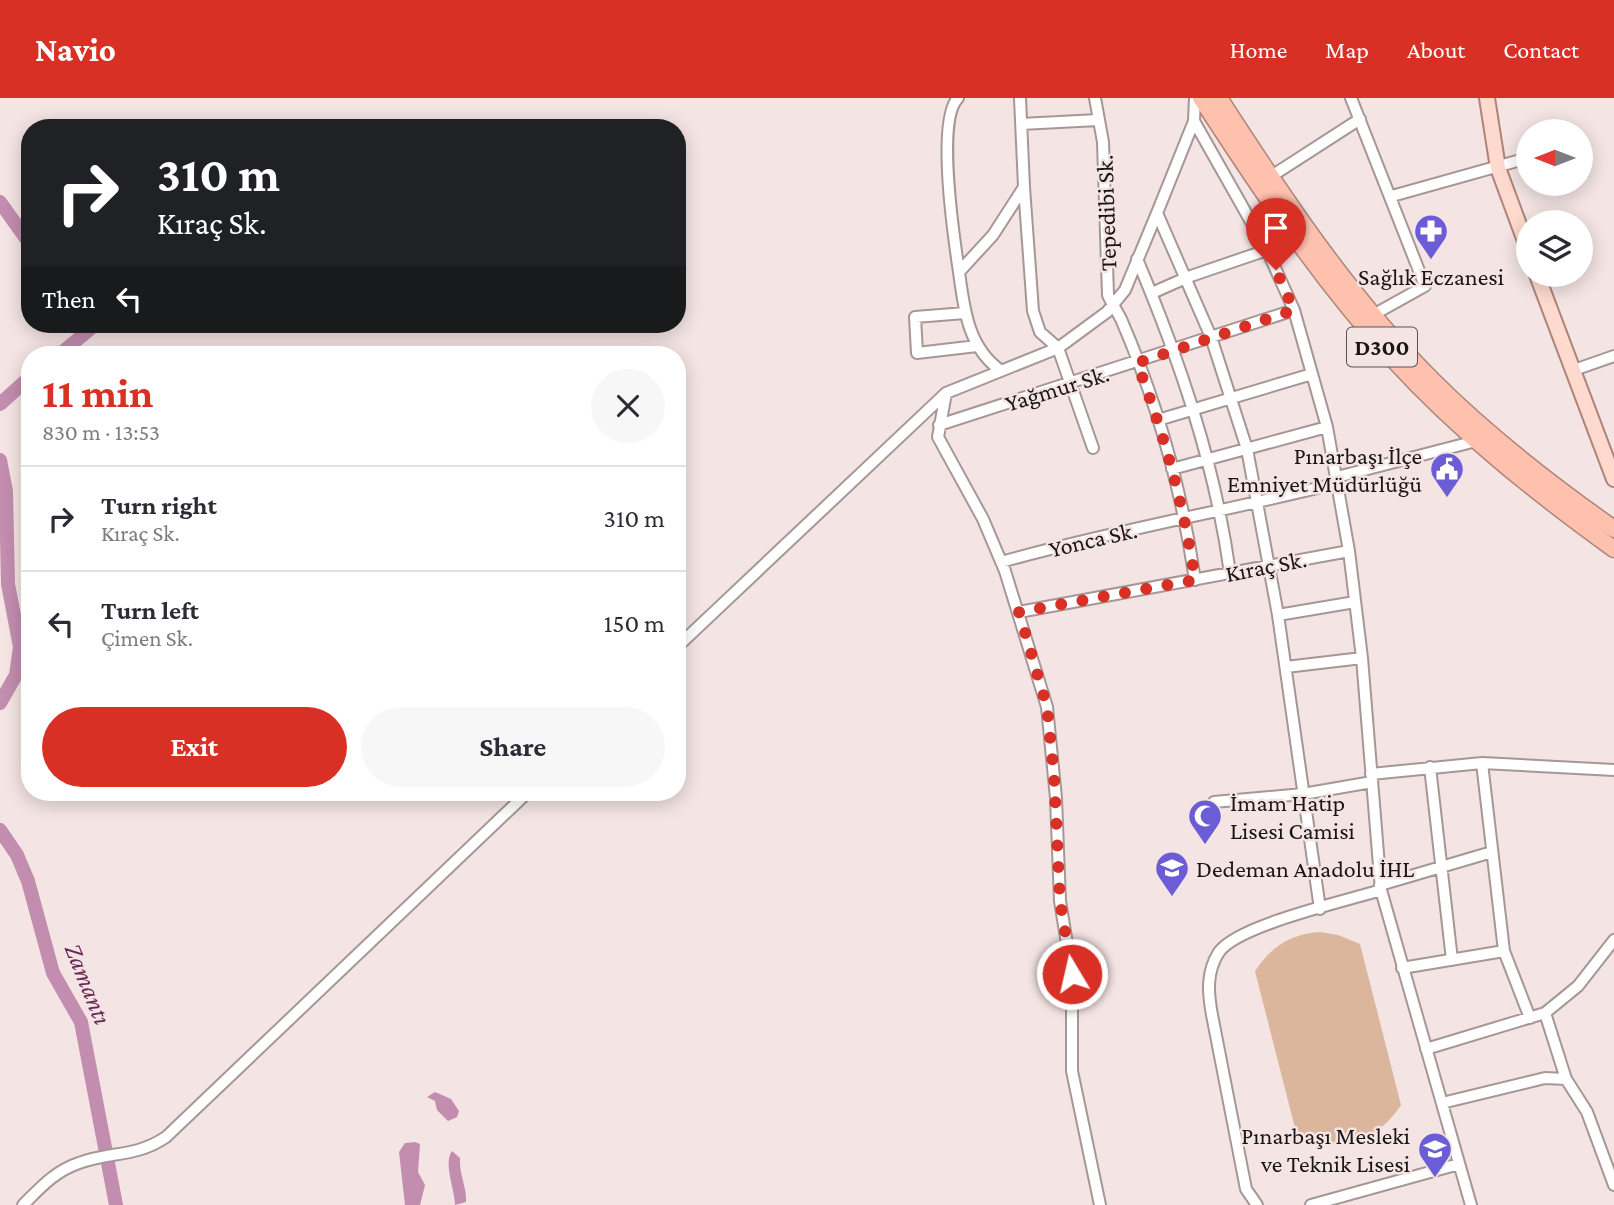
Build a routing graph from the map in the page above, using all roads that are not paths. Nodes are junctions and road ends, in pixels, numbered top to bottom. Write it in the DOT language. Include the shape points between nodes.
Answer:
graph roads {
  1 [pos="958,98"];
  2 [pos="1020,98"];
  3 [pos="1095,98"];
  4 [pos="1195,98"];
  5 [pos="1201,98"];
  6 [pos="1219,98"];
  7 [pos="1351,98"];
  8 [pos="1487,98"];
  9 [pos="1098,120"];
  10 [pos="1360,120"];
  11 [pos="1194,121"];
  12 [pos="1021,124"];
  13 [pos="1516,162"];
  14 [pos="1498,168"];
  15 [pos="1270,177"];
  16 [pos="1024,187"];
  17 [pos="1392,196"];
  18 [pos="1157,213"];
  19 [pos="1516,217"];
  20 [pos="1267,250"];
  21 [pos="1137,259"];
  22 [pos="959,272"];
  23 [pos="1188,277"];
  24 [pos="1542,287"];
  25 [pos="1152,293"];
  26 [pos="1112,306"];
  27 [pos="1294,310"];
  28 [pos="965,313"];
  29 [pos="1373,315"];
  30 [pos="1211,337"];
  31 [pos="977,346"];
  32 [pos="1058,348"];
  33 [pos="1172,352"];
  34 [pos="1614,356"];
  35 [pos="1137,363"];
  36 [pos="1000,370"];
  37 [pos="1574,370"];
  38 [pos="1312,374"];
  39 [pos="1071,384"];
  40 [pos="946,393"];
  41 [pos="1231,398"];
  42 [pos="1194,408"];
  43 [pos="1158,420"];
  44 [pos="939,425"];
  45 [pos="1327,427"];
  46 [pos="1476,441"];
  47 [pos="1093,448"];
  48 [pos="1247,449"];
  49 [pos="1208,459"];
  50 [pos="1172,469"];
  51 [pos="1613,478"];
  52 [pos="1337,480"];
  53 [pos="1255,504"];
  54 [pos="1222,511"];
  55 [pos="1186,519"];
  56 [pos="1614,529"];
  57 [pos="1614,549"];
  58 [pos="1349,551"];
  59 [pos="1002,562"];
  60 [pos="1270,566"];
  61 [pos="1230,573"];
  62 [pos="1195,580"];
  63 [pos="1355,602"];
  64 [pos="1019,612"];
  65 [pos="1278,615"];
  66 [pos="686,639"];
  67 [pos="1362,658"];
  68 [pos="1286,667"];
  69 [pos="1482,763"];
  70 [pos="1430,767"];
  71 [pos="1614,770"];
  72 [pos="1372,778"];
  73 [pos="1303,794"];
  74 [pos="519,801"];
  75 [pos="1214,802"];
  76 [pos="1492,852"];
  77 [pos="1441,867"];
  78 [pos="1380,888"];
  79 [pos="1320,909"];
  80 [pos="1614,940"];
  81 [pos="1504,951"];
  82 [pos="1452,960"];
  83 [pos="1402,968"];
  84 [pos="1545,1013"];
  85 [pos="1530,1018"];
  86 [pos="1426,1049"];
  87 [pos="1566,1079"];
  88 [pos="1441,1103"];
  89 [pos="1459,1164"];
  90 [pos="1614,1185"];
  91 [pos="1353,1194"];
  92 [pos="23,1205"];
  93 [pos="1100,1205"];
  94 [pos="1257,1205"];
  95 [pos="1311,1205"];
  96 [pos="1342,1205"];
  97 [pos="1471,1205"];
  1 -- 22 [label="street" via="948,118 950,211"];
  2 -- 12 [label="street"];
  3 -- 9 [label="street, Tepedibi Sk."];
  4 -- 11 [label="street"];
  5 -- 46 [label="highway, D300" via="1258,186 1362,323"];
  6 -- 15 [label="highway, D300"];
  7 -- 10 [label="street"];
  8 -- 14 [label="main road"];
  9 -- 12 [label="street"];
  9 -- 26 [label="street, Tepedibi Sk."];
  10 -- 15 [label="street"];
  10 -- 17 [label="street"];
  11 -- 18 [label="street"];
  11 -- 20 [label="street"];
  12 -- 16 [label="street"];
  13 -- 14 [label="street"];
  14 -- 17 [label="street"];
  14 -- 19 [label="main road"];
  15 -- 29 [label="highway, D300"];
  16 -- 22 [label="street" via="993,235"];
  16 -- 32 [label="street" via="1033,311 1040,332"];
  17 -- 29 [label="street" via="1425,286"];
  18 -- 21 [label="street"];
  18 -- 23 [label="street"];
  20 -- 23 [label="street"];
  20 -- 27 [label="street"];
  21 -- 25 [label="street"];
  21 -- 26 [label="street" via="1125,290"];
  22 -- 28 [label="street"];
  23 -- 25 [label="street"];
  23 -- 30 [label="street"];
  24 -- 37 [label="main road"];
  25 -- 33 [label="street"];
  26 -- 32 [label="street"];
  26 -- 35 [label="street, Tepedibi Sk."];
  27 -- 30 [label="street, Yağmur Sk."];
  27 -- 38 [label="street"];
  28 -- 31 [label="street"];
  28 -- 31 [label="street" via="915,317 917,352"];
  29 -- 56 [label="highway, D300" via="1467,414 1543,478"];
  30 -- 33 [label="street, Yağmur Sk."];
  30 -- 41 [label="street"];
  31 -- 36 [label="street"];
  32 -- 36 [label="street"];
  32 -- 39 [label="street"];
  33 -- 35 [label="street, Yağmur Sk."];
  33 -- 42 [label="street"];
  34 -- 37 [label="street"];
  35 -- 39 [label="street, Yağmur Sk."];
  35 -- 43 [label="street, Tepedibi Sk."];
  36 -- 40 [label="street"];
  37 -- 51 [label="main road"];
  38 -- 41 [label="street"];
  38 -- 45 [label="street"];
  39 -- 44 [label="street, Yağmur Sk."];
  39 -- 47 [label="street"];
  40 -- 44 [label="street"];
  40 -- 66 [label="street"];
  41 -- 42 [label="street"];
  41 -- 48 [label="street"];
  42 -- 43 [label="street"];
  42 -- 49 [label="street"];
  43 -- 50 [label="street, Tepedibi Sk."];
  44 -- 59 [label="street" via="944,453"];
  45 -- 48 [label="street"];
  45 -- 52 [label="street"];
  46 -- 52 [label="street, Yonca Sk."];
  46 -- 57 [label="highway, D300" via="1531,489"];
  48 -- 49 [label="street"];
  48 -- 53 [label="street"];
  49 -- 50 [label="street"];
  49 -- 54 [label="street"];
  50 -- 55 [label="street, Tepedibi Sk."];
  52 -- 53 [label="street, Yonca Sk."];
  52 -- 58 [label="street"];
  53 -- 54 [label="street, Yonca Sk."];
  53 -- 60 [label="street"];
  54 -- 55 [label="street, Yonca Sk."];
  54 -- 61 [label="street"];
  55 -- 59 [label="street, Yonca Sk." via="1089,537"];
  55 -- 62 [label="street, Tepedibi Sk."];
  58 -- 60 [label="street, Kıraç Sk."];
  58 -- 63 [label="street"];
  59 -- 64 [label="street"];
  60 -- 61 [label="street, Kıraç Sk."];
  60 -- 65 [label="street"];
  61 -- 62 [label="street, Kıraç Sk."];
  62 -- 64 [label="street, Kıraç Sk."];
  63 -- 65 [label="street"];
  63 -- 67 [label="street"];
  64 -- 93 [label="street" via="1047,707 1060,901 1072,974 1072,1071"];
  65 -- 68 [label="street"];
  67 -- 68 [label="street"];
  67 -- 72 [label="street"];
  68 -- 73 [label="street"];
  69 -- 70 [label="street"];
  69 -- 71 [label="street"];
  69 -- 76 [label="street"];
  70 -- 72 [label="street"];
  70 -- 77 [label="street"];
  72 -- 73 [label="street"];
  72 -- 78 [label="street"];
  73 -- 75 [label="street"];
  73 -- 79 [label="street"];
  74 -- 92 [label="street" via="166,1137 150,1148 81,1162 57,1172"];
  76 -- 77 [label="street"];
  76 -- 81 [label="street"];
  77 -- 78 [label="street"];
  77 -- 82 [label="street"];
  78 -- 79 [label="street"];
  78 -- 83 [label="street"];
  79 -- 94 [label="street" via="1237,937 1219,953 1210,974 1209,1000 1246,1189"];
  80 -- 84 [label="street" via="1578,986"];
  81 -- 82 [label="street"];
  81 -- 85 [label="street"];
  82 -- 83 [label="street"];
  83 -- 86 [label="street"];
  84 -- 85 [label="street"];
  84 -- 87 [label="street"];
  85 -- 86 [label="street"];
  86 -- 88 [label="street"];
  87 -- 88 [label="street" via="1545,1078"];
  87 -- 90 [label="street" via="1587,1112"];
  88 -- 89 [label="street"];
  89 -- 91 [label="street"];
  89 -- 97 [label="street"];
  91 -- 95 [label="street"];
  91 -- 96 [label="street"];
}
